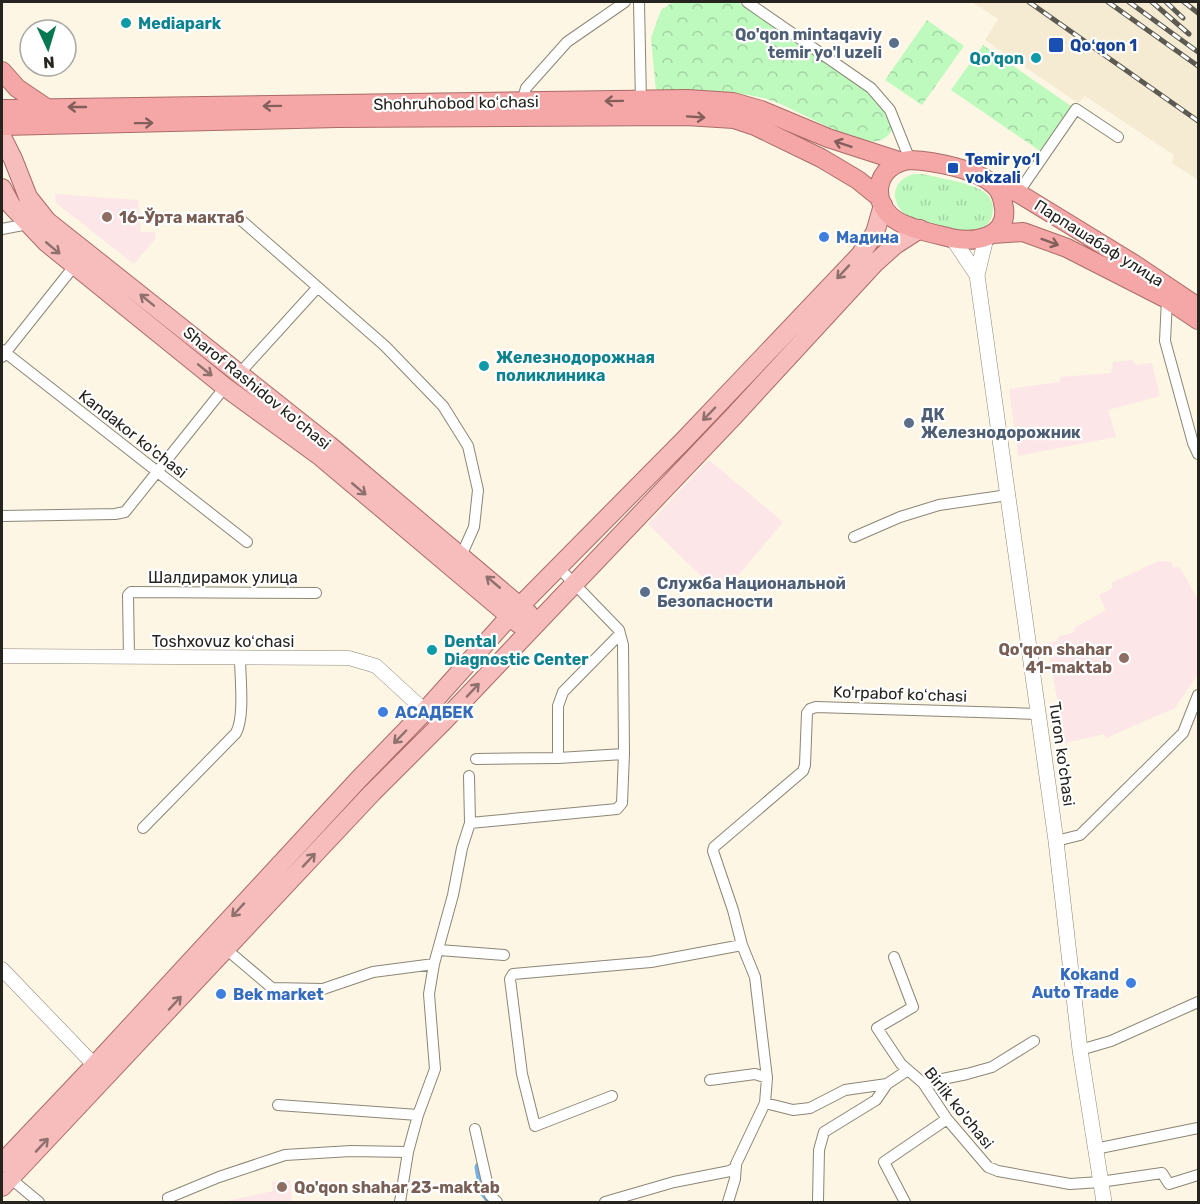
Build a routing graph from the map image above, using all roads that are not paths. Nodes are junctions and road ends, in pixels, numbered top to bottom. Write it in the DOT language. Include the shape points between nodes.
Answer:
graph roads {
  1 [pos="625,2"];
  2 [pos="639,2"];
  3 [pos="747,2"];
  4 [pos="2,71"];
  5 [pos="522,102"];
  6 [pos="45,107"];
  7 [pos="641,108"];
  8 [pos="2,109"];
  9 [pos="2,126"];
  10 [pos="2,137"];
  11 [pos="1118,137"];
  12 [pos="904,160"];
  13 [pos="953,168"];
  14 [pos="996,186"];
  15 [pos="2,188"];
  16 [pos="1018,193"];
  17 [pos="881,201"];
  18 [pos="241,220"];
  19 [pos="28,224"];
  20 [pos="2,229"];
  21 [pos="926,231"];
  22 [pos="990,236"];
  23 [pos="953,238"];
  24 [pos="75,266"];
  25 [pos="977,275"];
  26 [pos="317,288"];
  27 [pos="1167,299"];
  28 [pos="1198,307"];
  29 [pos="1198,320"];
  30 [pos="167,328"];
  31 [pos="3,354"];
  32 [pos="232,381"];
  33 [pos="1198,454"];
  34 [pos="157,473"];
  35 [pos="1008,495"];
  36 [pos="2,516"];
  37 [pos="854,537"];
  38 [pos="247,542"];
  39 [pos="461,556"];
  40 [pos="558,567"];
  41 [pos="574,582"];
  42 [pos="316,593"];
  43 [pos="516,610"];
  44 [pos="532,627"];
  45 [pos="620,634"];
  46 [pos="2,656"];
  47 [pos="129,657"];
  48 [pos="240,658"];
  49 [pos="1198,695"];
  50 [pos="425,711"];
  51 [pos="1038,714"];
  52 [pos="624,754"];
  53 [pos="558,758"];
  54 [pos="476,759"];
  55 [pos="470,776"];
  56 [pos="470,823"];
  57 [pos="143,828"];
  58 [pos="1056,841"];
  59 [pos="742,945"];
  60 [pos="225,949"];
  61 [pos="439,950"];
  62 [pos="504,956"];
  63 [pos="894,957"];
  64 [pos="434,964"];
  65 [pos="2,969"];
  66 [pos="1198,1002"];
  67 [pos="1034,1041"];
  68 [pos="1080,1050"];
  69 [pos="908,1070"];
  70 [pos="100,1071"];
  71 [pos="767,1078"];
  72 [pos="710,1080"];
  73 [pos="923,1083"];
  74 [pos="887,1084"];
  75 [pos="612,1096"];
  76 [pos="765,1103"];
  77 [pos="278,1105"];
  78 [pos="418,1115"];
  79 [pos="947,1119"];
  80 [pos="1198,1128"];
  81 [pos="475,1130"];
  82 [pos="1095,1149"];
  83 [pos="408,1152"];
  84 [pos="736,1167"];
  85 [pos="1198,1175"];
  86 [pos="4,1176"];
  87 [pos="1100,1182"];
  88 [pos="818,1201"];
  89 [pos="39,1203"];
  90 [pos="168,1203"];
  91 [pos="400,1203"];
  92 [pos="498,1203"];
  93 [pos="605,1203"];
  94 [pos="728,1203"];
  95 [pos="905,1203"];
  96 [pos="1104,1203"];
  1 -- 5 [label="street" via="567,42 526,88"];
  2 -- 7 [label="street"];
  3 -- 12 [label="street" via="871,88 897,123"];
  4 -- 6 [label="highway" via="17,88"];
  5 -- 6 [label="highway, Shohruhobod koʻchasi, one-way"];
  7 -- 5 [label="highway, Shohruhobod koʻchasi, one-way"];
  6 -- 8 [label="highway, Shohruhobod koʻchasi"];
  9 -- 7 [label="highway, Shohruhobod koʻchasi, one-way"];
  12 -- 7 [label="highway, Shohruhobod koʻchasi, one-way" via="828,138 734,102 687,99"];
  7 -- 17 [label="highway, Shohruhobod koʻchasi, one-way" via="734,119 755,126 858,180"];
  30 -- 10 [label="main road, Sharof Rashidov ko'chasi, one-way" via="47,221 28,197"];
  11 -- 16 [label="street" via="1076,109"];
  12 -- 13 [label="highway, Shohruhobod koʻchasi"];
  12 -- 17 [label="highway" via="882,175"];
  13 -- 14 [label="highway, Парпашабаф улица" via="978,174"];
  14 -- 16 [label="highway, Парпашабаф улица"];
  14 -- 22 [label="highway" via="1005,213 1002,224"];
  15 -- 19 [label="main road, Sharof Rashidov ko'chasi"];
  16 -- 28 [label="highway, Парпашабаф улица"];
  17 -- 21 [label="highway, Shohruhobod koʻchasi" via="898,222"];
  17 -- 40 [label="main road, one-way" via="875,233 860,255"];
  18 -- 26 [label="street"];
  19 -- 20 [label="street"];
  19 -- 24 [label="main road, Sharof Rashidov ko'chasi, one-way"];
  21 -- 23 [label="highway, Парпашабаф улица"];
  21 -- 41 [label="main road" via="895,245 874,263 726,425"];
  22 -- 23 [label="highway, Парпашабаф улица" via="976,241"];
  22 -- 25 [label="main road, Turon ko'chasi"];
  22 -- 27 [label="highway, Парпашабаф улица, one-way" via="1023,232 1067,248"];
  23 -- 25 [label="main road, Turon ko'chasi"];
  24 -- 30 [label="main road, Sharof Rashidov ko'chasi"];
  24 -- 31 [label="street"];
  25 -- 35 [label="main road, Turon ko'chasi"];
  26 -- 32 [label="street"];
  26 -- 39 [label="street" via="385,346 443,406 468,446 478,490 474,527"];
  27 -- 29 [label="highway, Парпашабаф улица"];
  27 -- 33 [label="street" via="1165,341"];
  30 -- 32 [label="main road, Sharof Rashidov ko'chasi"];
  31 -- 34 [label="street, Kandakor ko'chasi"];
  32 -- 34 [label="street"];
  32 -- 39 [label="main road, Sharof Rashidov ko'chasi" via="329,446"];
  32 -- 43 [label="main road, Sharof Rashidov ko'chasi, one-way" via="321,457"];
  34 -- 36 [label="street" via="120,514"];
  34 -- 38 [label="street, Kandakor ko'chasi"];
  35 -- 37 [label="street" via="939,505"];
  35 -- 51 [label="main road, Turon ko'chasi"];
  43 -- 39 [label="main road, Sharof Rashidov ko'chasi, one-way"];
  40 -- 41 [label="street"];
  40 -- 43 [label="main road"];
  41 -- 44 [label="main road"];
  41 -- 45 [label="street"];
  42 -- 47 [label="street, Шалдирамок улица" via="129,593"];
  43 -- 44 [label="main road, Sharof Rashidov ko'chasi"];
  43 -- 50 [label="main road"];
  60 -- 44 [label="main road, one-way"];
  45 -- 52 [label="street"];
  45 -- 53 [label="street" via="563,692 558,706"];
  46 -- 47 [label="street, Toshxovuz koʻchasi"];
  47 -- 48 [label="street, Toshxovuz koʻchasi"];
  48 -- 50 [label="street, Toshxovuz koʻchasi" via="349,658 376,666"];
  48 -- 57 [label="street" via="239,728"];
  49 -- 58 [label="street" via="1183,733 1080,834"];
  50 -- 70 [label="main road, one-way" via="357,780"];
  51 -- 58 [label="main road, Turon ko'chasi"];
  51 -- 59 [label="street, Ko'rpabof koʻchasi" via="810,709 803,771 713,849"];
  52 -- 53 [label="street"];
  52 -- 56 [label="street" via="621,803 617,809"];
  53 -- 54 [label="street"];
  55 -- 56 [label="street"];
  56 -- 61 [label="street"];
  58 -- 68 [label="main road, Turon ko'chasi"];
  59 -- 71 [label="street, Ko'rpabof koʻchasi" via="755,977"];
  59 -- 75 [label="street" via="651,962 513,974 510,979 522,1074 535,1126"];
  60 -- 64 [label="street" via="272,988 323,989 373,972"];
  70 -- 60 [label="main road, one-way"];
  61 -- 62 [label="street"];
  61 -- 64 [label="street"];
  63 -- 69 [label="street" via="913,1006 877,1028"];
  64 -- 78 [label="street" via="429,994 435,1069"];
  65 -- 70 [label="street"];
  66 -- 68 [label="street" via="1111,1041"];
  67 -- 73 [label="street" via="992,1067"];
  68 -- 82 [label="main road, Turon ko'chasi"];
  69 -- 73 [label="street, Birlik ko'chasi"];
  69 -- 74 [label="street, Birlik ko'chasi"];
  70 -- 86 [label="main road"];
  71 -- 72 [label="street" via="755,1074"];
  71 -- 76 [label="street, Ko'rpabof koʻchasi"];
  73 -- 79 [label="street, Birlik ko'chasi"];
  74 -- 76 [label="street, Birlik ko'chasi" via="845,1090 810,1108 793,1110"];
  74 -- 88 [label="street" via="876,1100 824,1131 819,1150"];
  76 -- 84 [label="street, Ko'rpabof koʻchasi"];
  77 -- 78 [label="street"];
  78 -- 83 [label="street"];
  79 -- 87 [label="street, Birlik ko'chasi" via="993,1170 1062,1184"];
  79 -- 95 [label="street" via="884,1162"];
  80 -- 82 [label="street"];
  81 -- 92 [label="street" via="490,1195"];
  82 -- 87 [label="main road, Turon ko'chasi"];
  83 -- 90 [label="street" via="285,1155 209,1181 168,1198"];
  83 -- 91 [label="street"];
  84 -- 93 [label="street"];
  84 -- 94 [label="street, Ko'rpabof koʻchasi"];
  85 -- 87 [label="street, Birlik ko'chasi" via="1169,1184 1162,1173"];
  86 -- 89 [label="street"];
  87 -- 96 [label="main road, Turon ko'chasi"];
}
